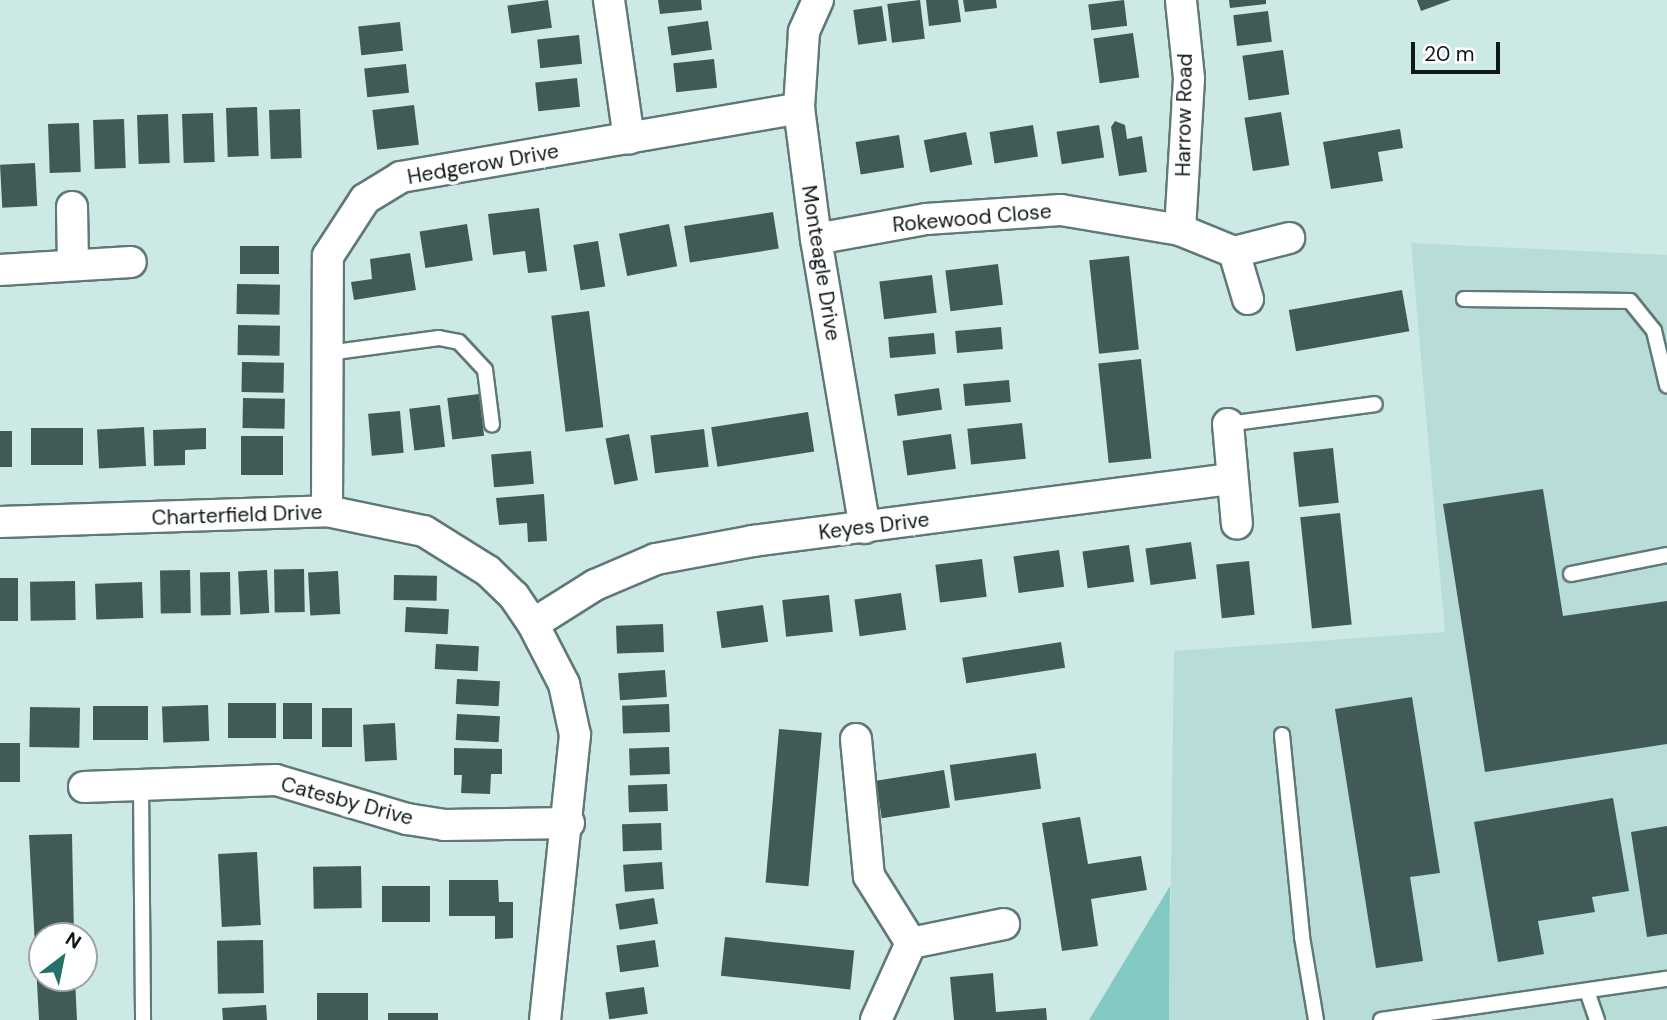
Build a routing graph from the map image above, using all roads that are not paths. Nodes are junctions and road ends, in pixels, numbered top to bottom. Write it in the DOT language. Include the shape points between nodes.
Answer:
graph roads {
  1 [pos="609,0"];
  2 [pos="818,0"];
  3 [pos="1181,0"];
  4 [pos="799,108"];
  5 [pos="629,139"];
  6 [pos="72,207"];
  7 [pos="1180,230"];
  8 [pos="816,239"];
  9 [pos="1290,239"];
  10 [pos="1234,252"];
  11 [pos="131,262"];
  12 [pos="73,264"];
  13 [pos="0,270"];
  14 [pos="1248,299"];
  15 [pos="1464,299"];
  16 [pos="328,353"];
  17 [pos="1667,386"];
  18 [pos="1376,404"];
  19 [pos="1228,424"];
  20 [pos="492,425"];
  21 [pos="1230,479"];
  22 [pos="327,511"];
  23 [pos="0,522"];
  24 [pos="1237,524"];
  25 [pos="865,527"];
  26 [pos="1667,555"];
  27 [pos="1571,574"];
  28 [pos="533,624"];
  29 [pos="1282,735"];
  30 [pos="856,739"];
  31 [pos="141,785"];
  32 [pos="84,787"];
  33 [pos="569,823"];
  34 [pos="1004,925"];
  35 [pos="911,943"];
  36 [pos="1667,979"];
  37 [pos="1587,991"];
  38 [pos="143,1020"];
  39 [pos="545,1020"];
  40 [pos="876,1020"];
  41 [pos="1316,1020"];
  42 [pos="1381,1020"];
  43 [pos="1597,1020"];
  1 -- 5 [label="street"];
  2 -- 4 [label="street, Monteagle Drive" via="804,32"];
  3 -- 7 [label="street, Harrow Road" via="1189,78"];
  4 -- 5 [label="street, Hedgerow Drive"];
  4 -- 8 [label="street, Monteagle Drive"];
  5 -- 16 [label="street, Hedgerow Drive" via="401,177 381,188 348,220 328,256"];
  6 -- 12 [label="street"];
  7 -- 8 [label="street, Rokewood Close" via="1061,210 926,219"];
  7 -- 10 [label="street, Rokewood Close"];
  8 -- 25 [label="street, Monteagle Drive"];
  9 -- 10 [label="street"];
  10 -- 14 [label="street"];
  11 -- 12 [label="street"];
  12 -- 13 [label="street"];
  15 -- 17 [label="lane" via="1630,301 1654,331"];
  16 -- 20 [label="lane" via="439,338 459,342 485,370"];
  16 -- 22 [label="street, Hedgerow Drive"];
  18 -- 19 [label="lane"];
  19 -- 21 [label="street"];
  21 -- 24 [label="street"];
  21 -- 25 [label="street, Keyes Drive"];
  22 -- 23 [label="street, Charterfield Drive"];
  22 -- 28 [label="street, Charterfield Drive" via="424,531 461,550 514,596"];
  25 -- 28 [label="street, Keyes Drive" via="656,559 595,585"];
  26 -- 27 [label="lane"];
  28 -- 33 [label="street, Charterfield Drive" via="564,684 575,735"];
  29 -- 41 [label="lane" via="1302,937"];
  30 -- 35 [label="street" via="869,876"];
  31 -- 32 [label="street, Catesby Drive"];
  31 -- 33 [label="street, Catesby Drive" via="275,780 407,819 444,825"];
  31 -- 38 [label="lane"];
  33 -- 39 [label="street, Charterfield Drive"];
  34 -- 35 [label="street"];
  35 -- 40 [label="street"];
  36 -- 37 [label="lane"];
  37 -- 42 [label="lane"];
  37 -- 43 [label="lane"];
}
